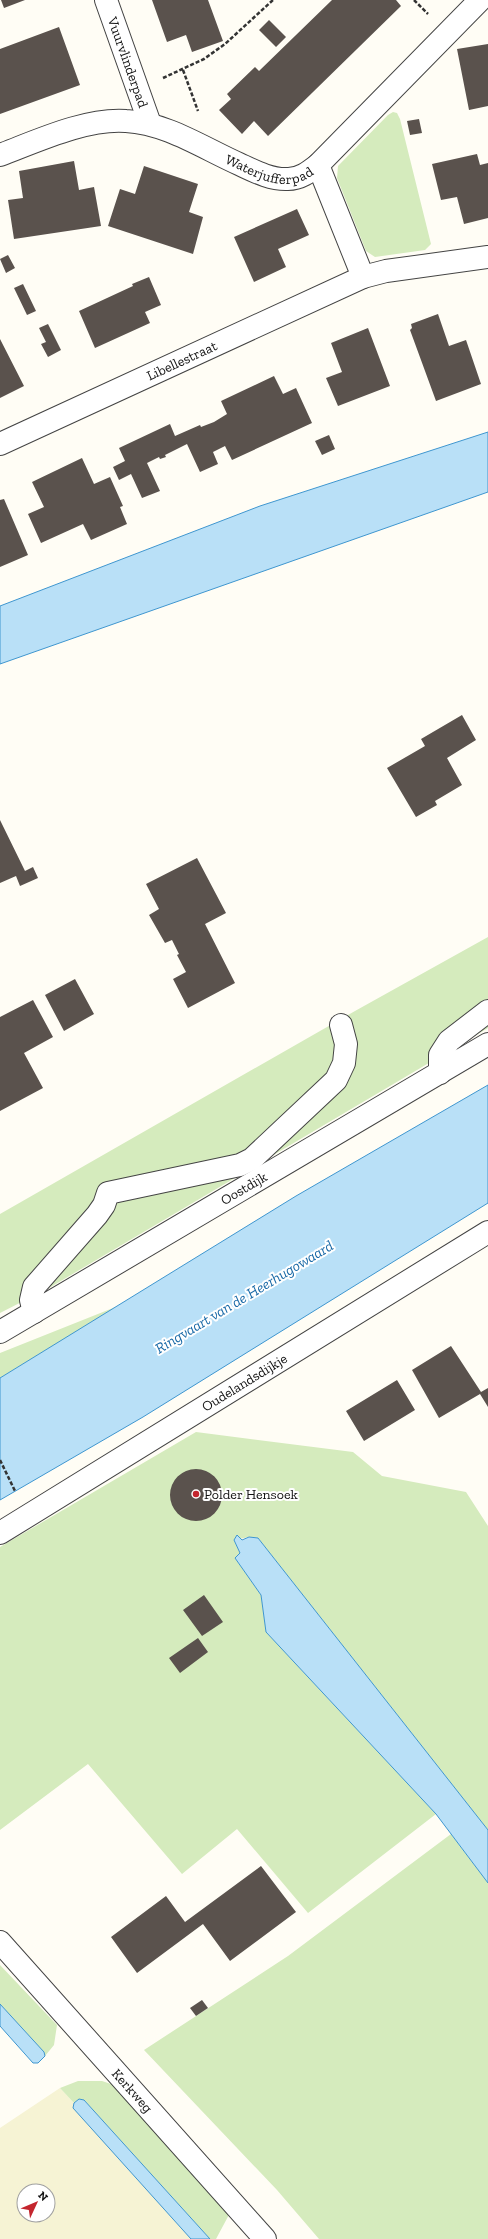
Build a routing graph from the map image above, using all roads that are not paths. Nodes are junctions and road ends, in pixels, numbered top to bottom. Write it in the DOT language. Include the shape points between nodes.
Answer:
graph roads {
  1 [pos="106,0"];
  2 [pos="480,0"];
  3 [pos="150,124"];
  4 [pos="0,155"];
  5 [pos="318,165"];
  6 [pos="488,257"];
  7 [pos="363,277"];
  8 [pos="0,444"];
  9 [pos="488,1011"];
  10 [pos="341,1025"];
  11 [pos="488,1044"];
  12 [pos="440,1073"];
  13 [pos="252,1159"];
  14 [pos="263,1177"];
  15 [pos="488,1232"];
  16 [pos="34,1312"];
  17 [pos="0,1332"];
  18 [pos="0,1533"];
  19 [pos="0,1942"];
  20 [pos="265,2239"];
  1 -- 3 [label="street, Vuurvlinderpad"];
  2 -- 5 [label="street, Waterjufferpad"];
  3 -- 4 [label="street, Waterjufferpad" via="124,120 96,124 62,132"];
  3 -- 5 [label="street, Waterjufferpad" via="259,174 277,179 299,177"];
  5 -- 7 [label="street"];
  6 -- 7 [label="street, Libellestraat" via="386,271"];
  7 -- 8 [label="street, Libellestraat"];
  9 -- 12 [label="street" via="449,1041 440,1055"];
  10 -- 13 [label="street" via="346,1044 344,1063 336,1080"];
  11 -- 12 [label="street, Oostdijk"];
  12 -- 14 [label="street, Oostdijk"];
  13 -- 14 [label="street"];
  13 -- 16 [label="street" via="240,1165 108,1193 97,1215 34,1286 31,1300"];
  14 -- 16 [label="street, Oostdijk"];
  15 -- 18 [label="street, Oudelandsdijkje"];
  16 -- 17 [label="street, Oostdijk"];
  19 -- 20 [label="street, Kerkweg"];
}
